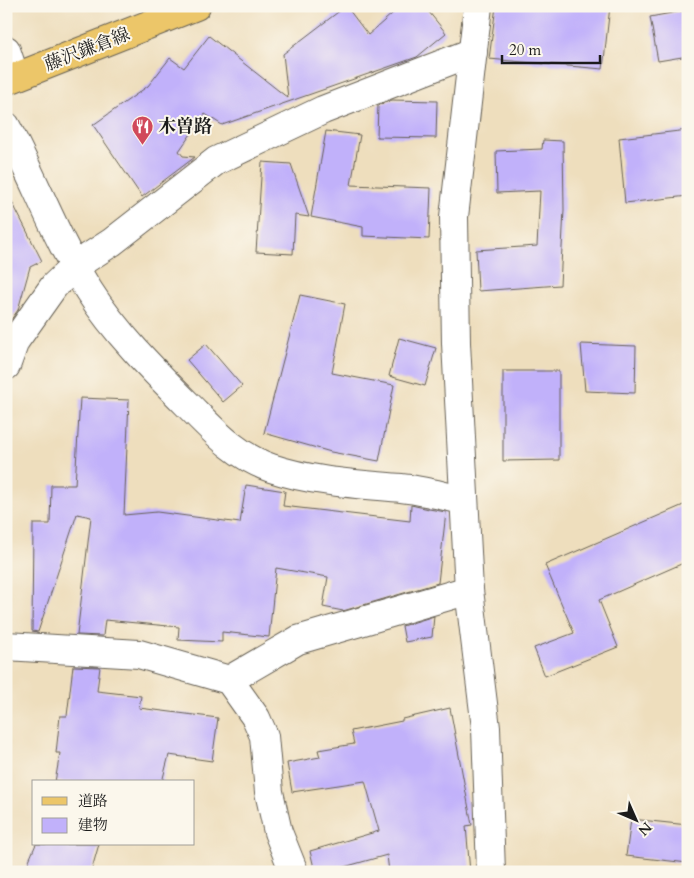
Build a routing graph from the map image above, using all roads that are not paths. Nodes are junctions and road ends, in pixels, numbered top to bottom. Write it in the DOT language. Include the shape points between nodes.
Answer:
graph roads {
  1 [pos="196,6"];
  2 [pos="478,6"];
  3 [pos="6,50"];
  4 [pos="473,52"];
  5 [pos="10,79"];
  6 [pos="6,126"];
  7 [pos="75,266"];
  8 [pos="6,366"];
  9 [pos="464,500"];
  10 [pos="469,590"];
  11 [pos="6,646"];
  12 [pos="229,680"];
  13 [pos="294,872"];
  14 [pos="491,872"];
  1 -- 5 [label="main road, 藤沢鎌倉線"];
  2 -- 4 [label="street"];
  3 -- 5 [label="street"];
  4 -- 7 [label="street" via="323,110 216,160 112,242"];
  4 -- 9 [label="street" via="454,217"];
  6 -- 7 [label="street"];
  7 -- 8 [label="street" via="54,286 15,341"];
  7 -- 9 [label="street" via="108,317 168,384 228,444 248,458 272,468 318,479 403,488"];
  9 -- 10 [label="street"];
  10 -- 12 [label="street" via="298,640"];
  10 -- 14 [label="street" via="486,728"];
  11 -- 12 [label="street" via="139,654"];
  12 -- 13 [label="street" via="256,718 264,736 269,792 278,832"];
}
